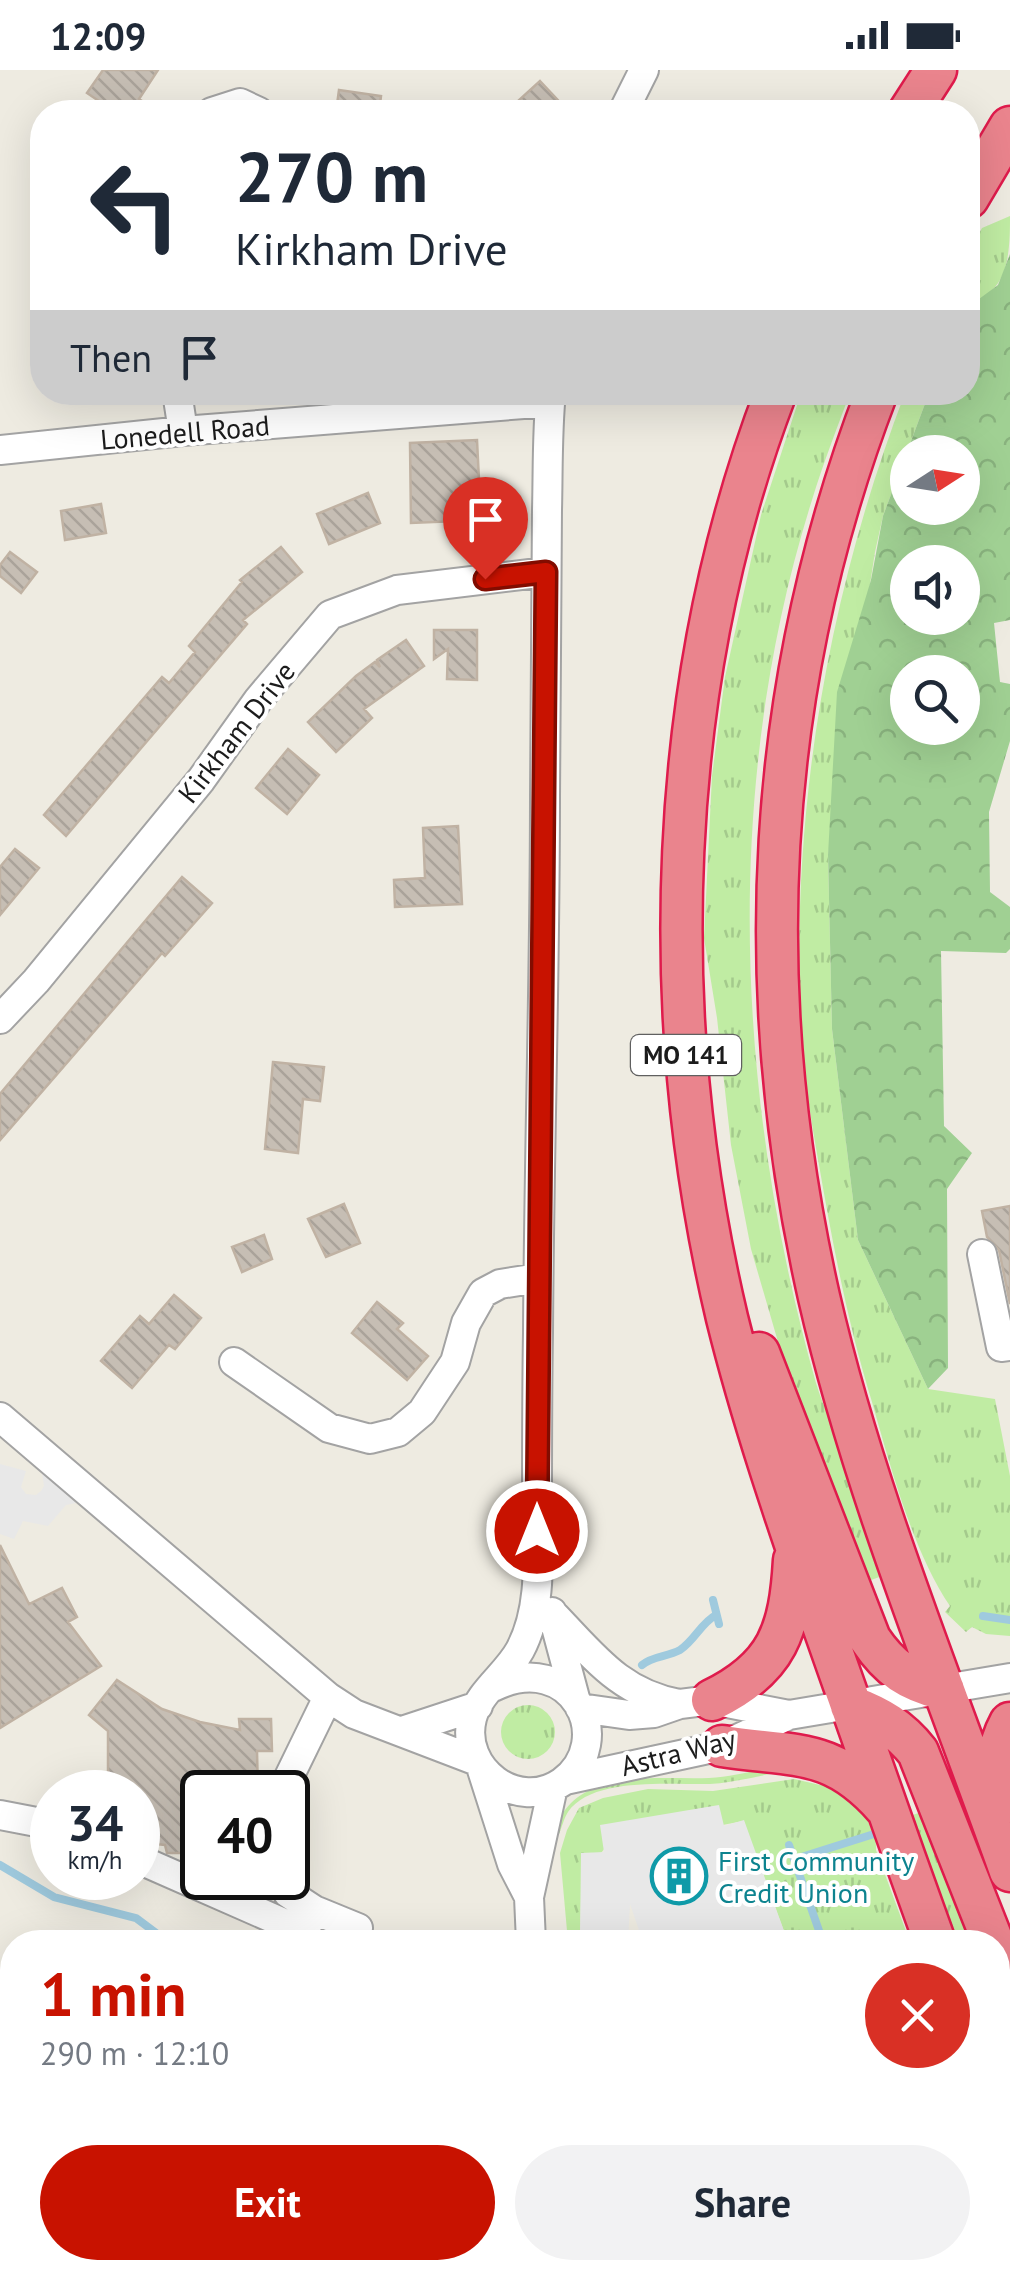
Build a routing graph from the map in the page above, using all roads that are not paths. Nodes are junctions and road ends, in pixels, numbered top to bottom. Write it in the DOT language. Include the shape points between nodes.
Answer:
graph roads {
  1 [pos="644,70"];
  2 [pos="936,70"];
  3 [pos="629,100"];
  4 [pos="917,100"];
  5 [pos="1010,127"];
  6 [pos="980,178"];
  7 [pos="179,405"];
  8 [pos="463,405"];
  9 [pos="550,405"];
  10 [pos="772,405"];
  11 [pos="873,405"];
  12 [pos="182,431"];
  13 [pos="0,450"];
  14 [pos="546,572"];
  15 [pos="0,1020"];
  16 [pos="709,1231"];
  17 [pos="982,1254"];
  18 [pos="538,1278"];
  19 [pos="1010,1346"];
  20 [pos="234,1362"];
  21 [pos="0,1417"];
  22 [pos="795,1546"];
  23 [pos="538,1584"];
  24 [pos="553,1614"];
  25 [pos="1010,1678"];
  26 [pos="944,1690"];
  27 [pos="485,1696"];
  28 [pos="328,1697"];
  29 [pos="696,1702"];
  30 [pos="577,1703"];
  31 [pos="851,1706"];
  32 [pos="789,1715"];
  33 [pos="1010,1723"];
  34 [pos="402,1731"];
  35 [pos="722,1746"];
  36 [pos="480,1765"];
  37 [pos="292,1770"];
  38 [pos="559,1783"];
  39 [pos="888,1811"];
  40 [pos="0,1815"];
  41 [pos="30,1821"];
  42 [pos="1004,1854"];
  43 [pos="160,1869"];
  44 [pos="529,1897"];
  45 [pos="299,1900"];
  46 [pos="314,1910"];
  47 [pos="358,1928"];
  48 [pos="299,1930"];
  49 [pos="305,1930"];
  50 [pos="530,1930"];
  51 [pos="931,1930"];
  52 [pos="988,1930"];
  1 -- 3 [label="street"];
  2 -- 4 [label="highway"];
  5 -- 6 [label="highway"];
  7 -- 12 [label="street"];
  8 -- 12 [label="street, Lonedell Road"];
  9 -- 14 [label="street"];
  10 -- 16 [label="highway, MO 141" via="743,495 704,666 684,840 683,1014"];
  11 -- 26 [label="highway, MO 141" via="836,511 796,683 777,860 779,1037 801,1212 820,1300 863,1452"];
  12 -- 13 [label="street, Lonedell Road"];
  14 -- 15 [label="street, Kirkham Drive" via="396,590 330,615"];
  14 -- 18 [label="street"];
  16 -- 22 [label="highway, MO 141" via="746,1392"];
  16 -- 26 [label="highway" via="870,1639 901,1675"];
  17 -- 19 [label="street" via="1001,1348"];
  18 -- 20 [label="street" via="483,1293 455,1362 422,1412 384,1436 370,1439 330,1428"];
  18 -- 23 [label="street"];
  21 -- 28 [label="street"];
  22 -- 29 [label="highway" via="782,1637 755,1675"];
  22 -- 31 [label="highway, MO 141"];
  23 -- 24 [label="street"];
  23 -- 27 [label="street" via="519,1652"];
  24 -- 29 [label="street" via="625,1685 651,1699"];
  24 -- 30 [label="street"];
  25 -- 26 [label="street, Astra Way"];
  26 -- 31 [label="street, Astra Way"];
  26 -- 42 [label="highway, MO 141"];
  27 -- 30 [label="street" via="513,1677 536,1676 558,1683"];
  27 -- 34 [label="street"];
  27 -- 36 [label="street" via="470,1735"];
  28 -- 34 [label="street"];
  28 -- 37 [label="street"];
  29 -- 30 [label="street, Astra Way" via="629,1716"];
  29 -- 32 [label="street, Astra Way"];
  30 -- 38 [label="street" via="586,1741 579,1763"];
  31 -- 32 [label="street, Astra Way"];
  31 -- 39 [label="highway, MO 141"];
  31 -- 52 [label="highway" via="888,1723 918,1752"];
  32 -- 35 [label="street, Astra Way"];
  33 -- 42 [label="highway" via="996,1769"];
  34 -- 36 [label="street"];
  35 -- 38 [label="street, Astra Way"];
  35 -- 39 [label="highway" via="830,1762"];
  36 -- 38 [label="street" via="506,1788 522,1792"];
  36 -- 44 [label="street"];
  38 -- 44 [label="street"];
  39 -- 51 [label="highway, MO 141"];
  40 -- 41 [label="street"];
  43 -- 48 [label="street"];
  44 -- 50 [label="street"];
  45 -- 46 [label="street"];
  46 -- 47 [label="street"];
  46 -- 49 [label="street"];
}
